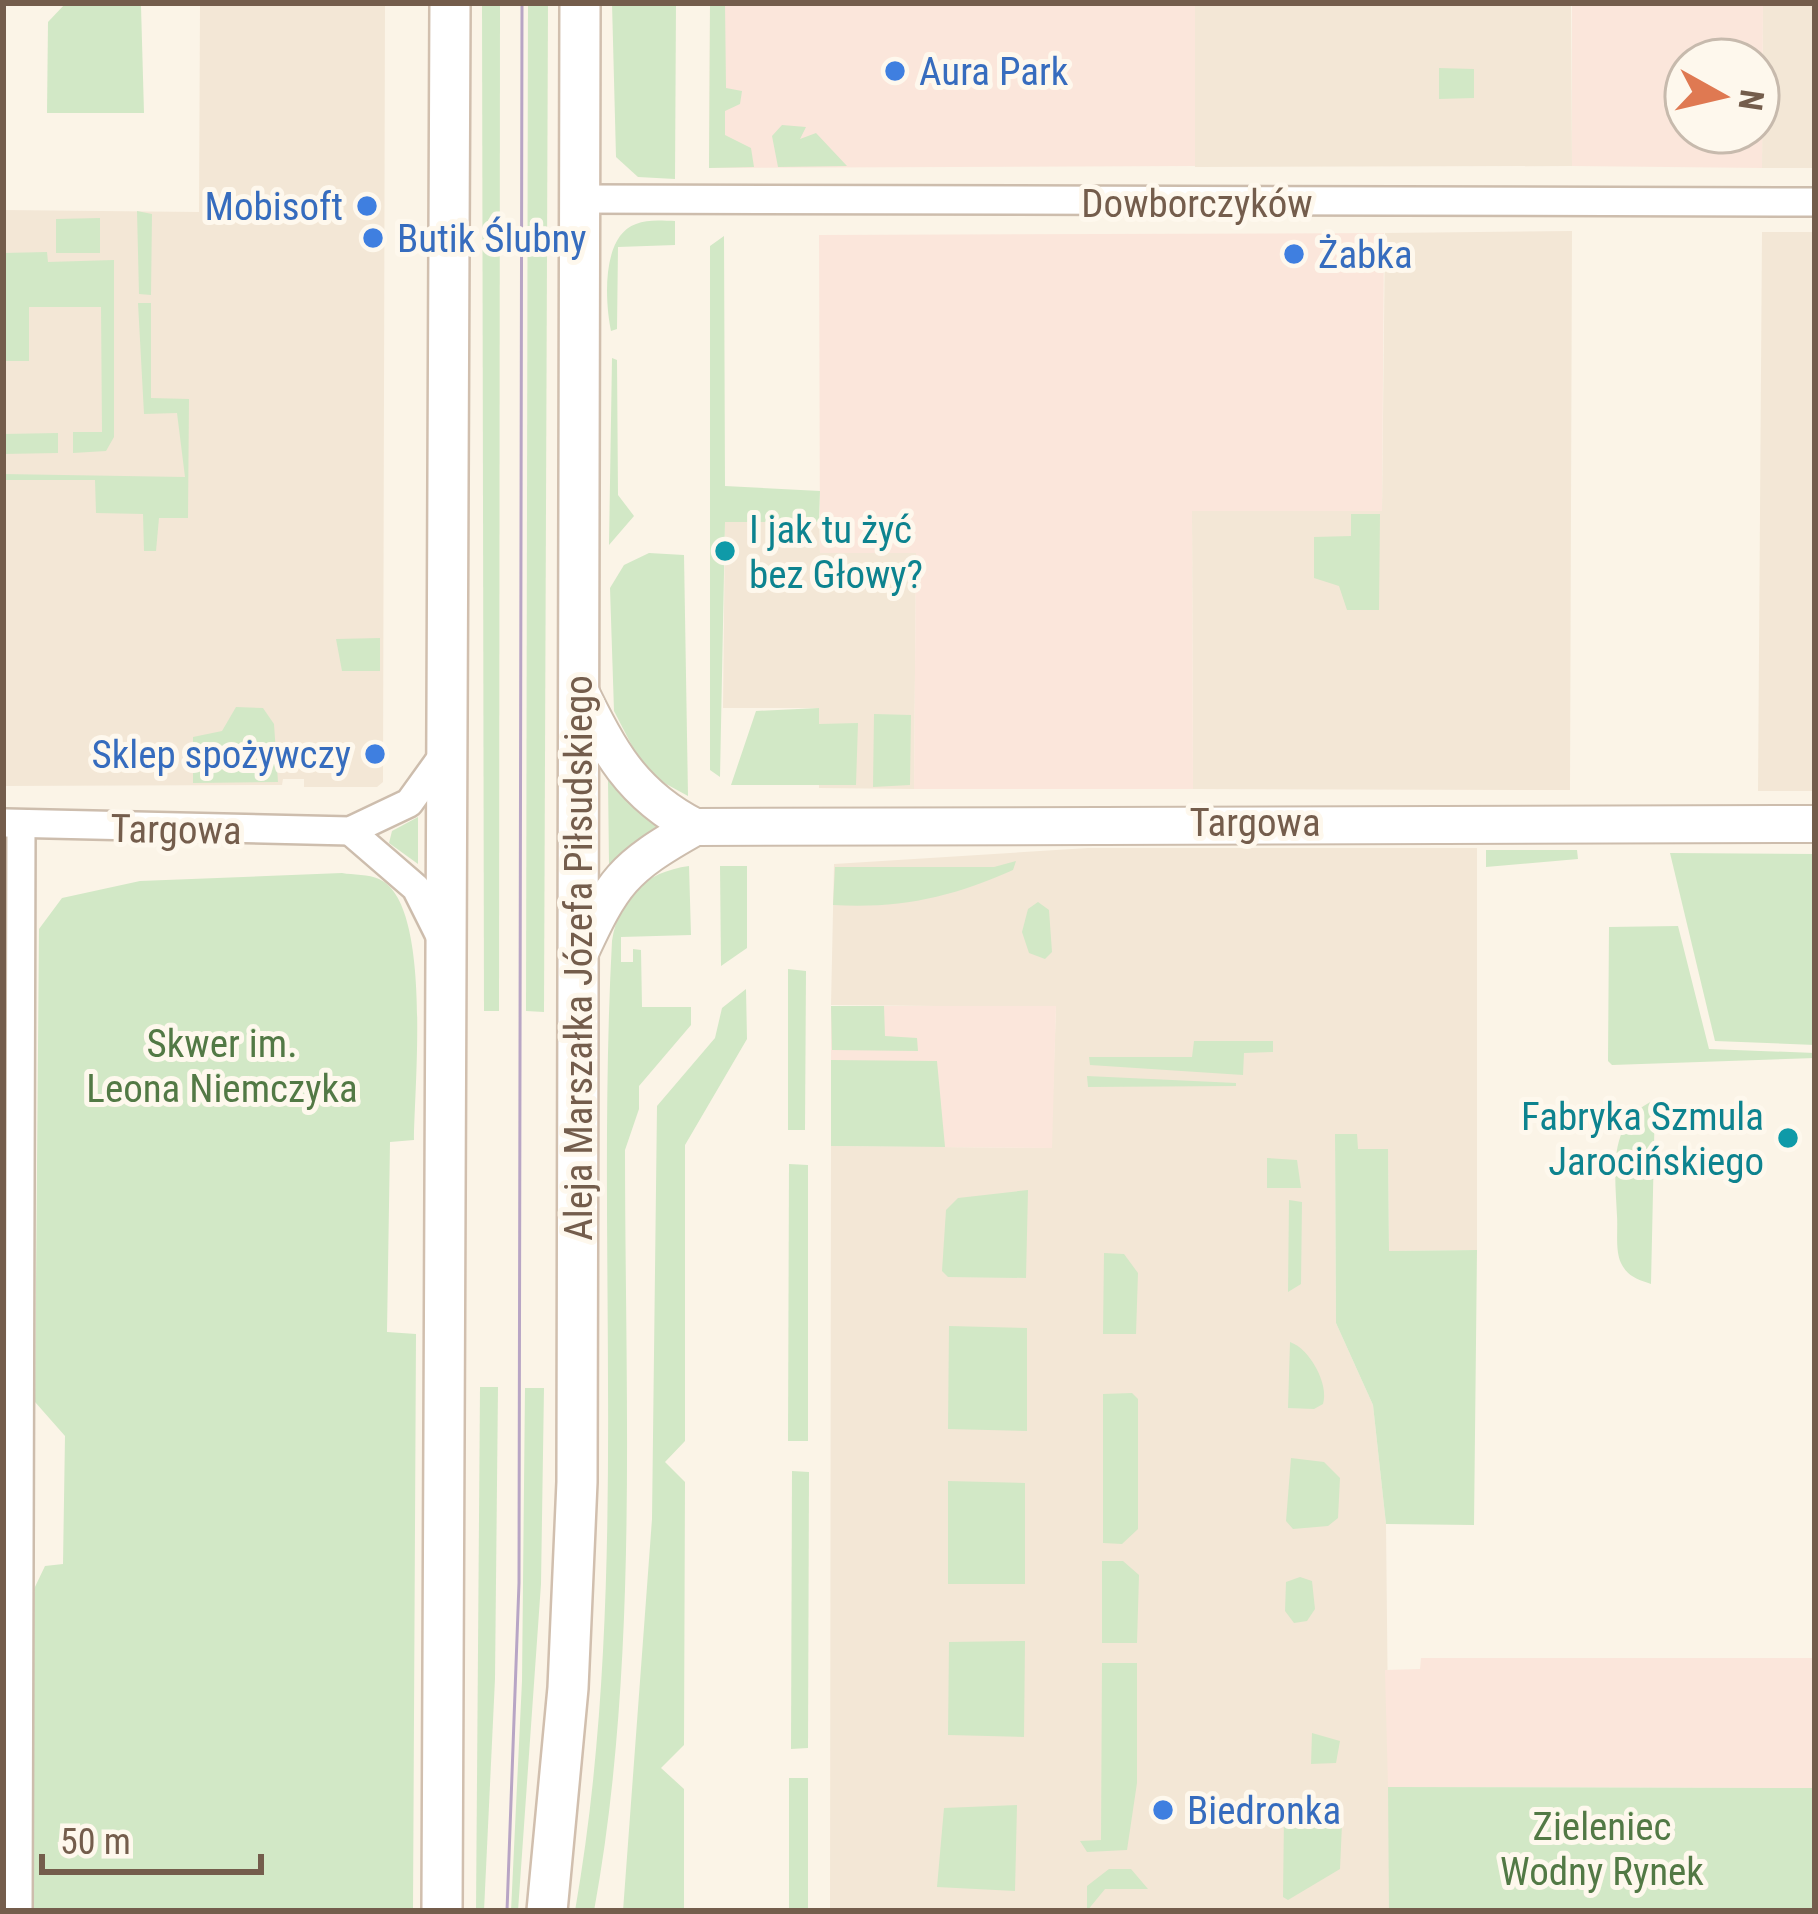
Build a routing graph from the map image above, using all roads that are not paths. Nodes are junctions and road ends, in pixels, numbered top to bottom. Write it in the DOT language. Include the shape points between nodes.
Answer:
graph roads {
  1 [pos="450,3"];
  2 [pos="580,3"];
  3 [pos="580,199"];
  4 [pos="1815,202"];
  5 [pos="578,687"];
  6 [pos="448,749"];
  7 [pos="12,824"];
  8 [pos="1815,824"];
  9 [pos="695,826"];
  10 [pos="350,831"];
  11 [pos="448,952"];
  12 [pos="578,958"];
  13 [pos="19,1911"];
  14 [pos="442,1911"];
  15 [pos="547,1911"];
  1 -- 6 [label="main road"];
  2 -- 3 [label="main road, Aleja Marszałka Józefa Piłsudskiego"];
  3 -- 4 [label="street, Dowborczyków"];
  3 -- 5 [label="main road, Aleja Marszałka Józefa Piłsudskiego"];
  5 -- 9 [label="street" via="632,782"];
  5 -- 12 [label="main road, Aleja Marszałka Józefa Piłsudskiego"];
  6 -- 10 [label="street, Targowa" via="410,803"];
  6 -- 11 [label="main road"];
  7 -- 10 [label="street, Targowa"];
  7 -- 13 [label="street"];
  8 -- 9 [label="street, Targowa"];
  9 -- 12 [label="street" via="621,875"];
  10 -- 11 [label="street" via="416,887"];
  11 -- 14 [label="main road"];
  12 -- 15 [label="main road, Aleja Marszałka Józefa Piłsudskiego" via="574,1585"];
}
